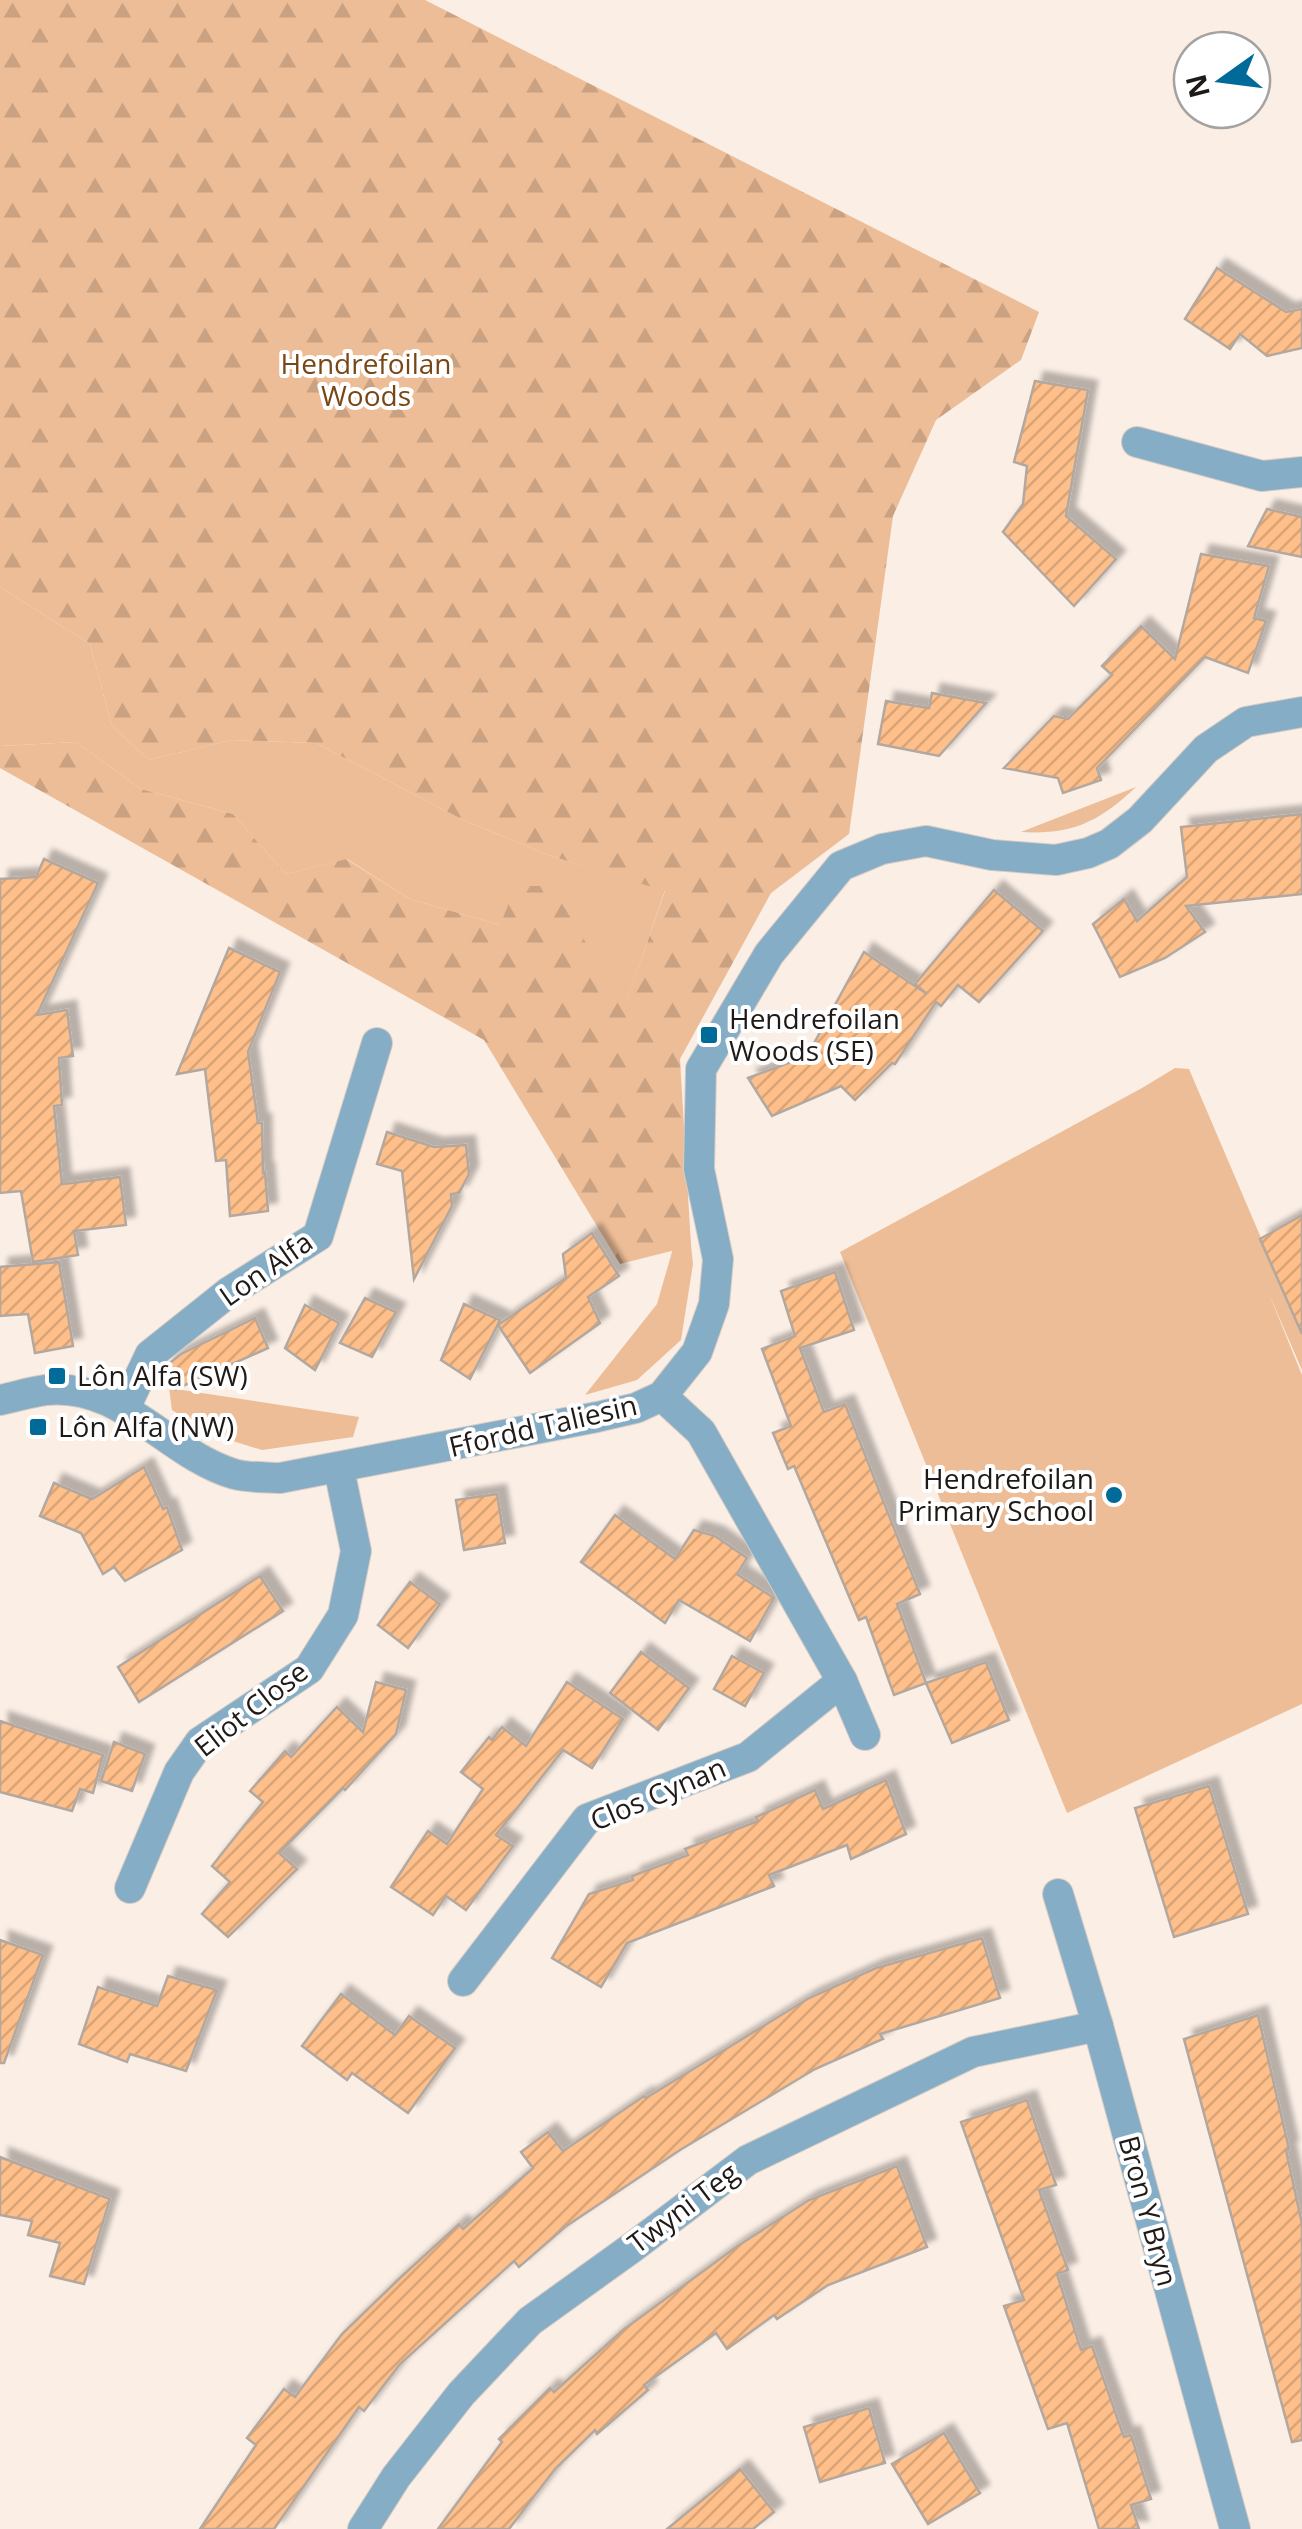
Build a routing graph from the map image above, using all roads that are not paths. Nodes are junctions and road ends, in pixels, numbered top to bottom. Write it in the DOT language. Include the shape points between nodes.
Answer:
graph roads {
  1 [pos="1137,442"];
  2 [pos="1302,472"];
  3 [pos="1302,712"];
  4 [pos="377,1044"];
  5 [pos="662,1396"];
  6 [pos="0,1400"];
  7 [pos="125,1408"];
  8 [pos="339,1469"];
  9 [pos="842,1681"];
  10 [pos="865,1734"];
  11 [pos="130,1888"];
  12 [pos="1058,1894"];
  13 [pos="464,1981"];
  14 [pos="1098,2026"];
  15 [pos="363,2529"];
  16 [pos="1235,2529"];
  1 -- 2 [label="street" via="1262,476"];
  3 -- 5 [label="street, Ffordd Taliesin" via="1246,722 1206,748 1140,820 1088,853 1056,860 926,841 882,848 842,866 769,954 702,1069 699,1169 718,1259 714,1304 697,1352"];
  4 -- 7 [label="street, Lon Alfa" via="318,1236 229,1292 150,1355"];
  5 -- 8 [label="street, Ffordd Taliesin" via="597,1417"];
  5 -- 9 [label="street" via="702,1432"];
  6 -- 7 [label="street, Ffordd Taliesin" via="48,1390"];
  7 -- 8 [label="street, Ffordd Taliesin" via="187,1452 235,1474 280,1478"];
  8 -- 11 [label="street, Eliot Close" via="356,1551 343,1615 309,1668 200,1742 179,1772"];
  9 -- 10 [label="street"];
  9 -- 13 [label="street, Clos Cynan" via="748,1757 586,1818"];
  12 -- 14 [label="street, Bron Y Bryn"];
  14 -- 15 [label="street, Twyni Teg" via="973,2052 748,2160 530,2321 461,2394"];
  14 -- 16 [label="street, Bron Y Bryn"];
}
